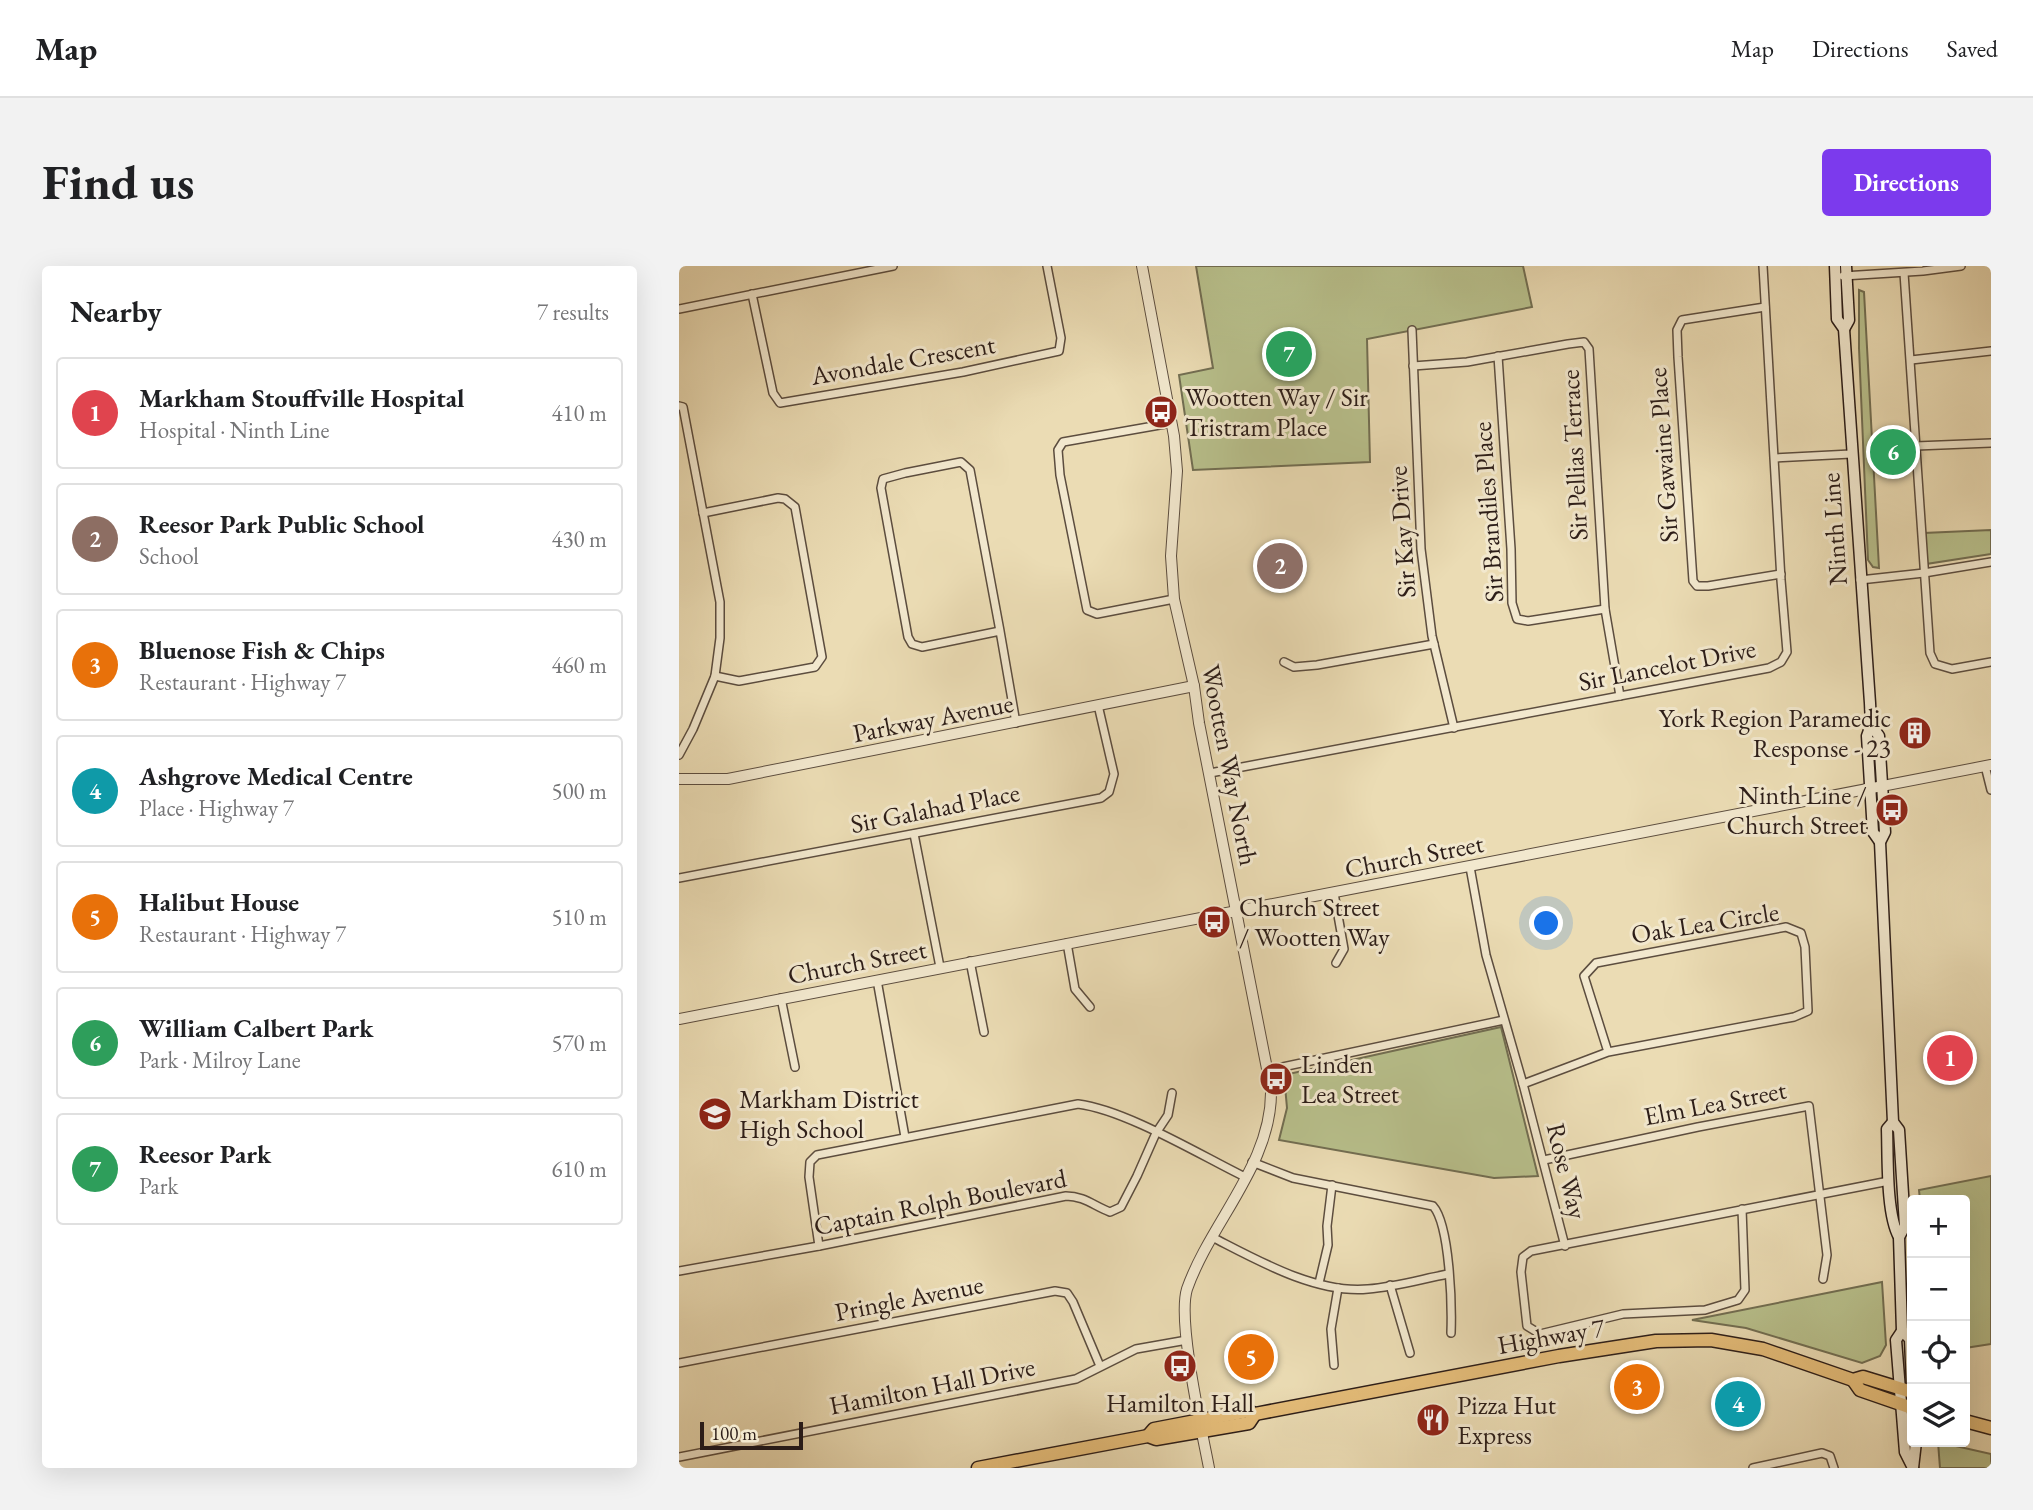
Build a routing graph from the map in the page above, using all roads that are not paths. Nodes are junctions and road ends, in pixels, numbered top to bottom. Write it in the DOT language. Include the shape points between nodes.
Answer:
graph roads {
  1 [pos="893,266"];
  2 [pos="1047,266"];
  3 [pos="1142,266"];
  4 [pos="1763,266"];
  5 [pos="1961,266"];
  6 [pos="1839,270"];
  7 [pos="1904,273"];
  8 [pos="752,294"];
  9 [pos="1765,307"];
  10 [pos="679,309"];
  11 [pos="1412,330"];
  12 [pos="1991,351"];
  13 [pos="1498,356"];
  14 [pos="1911,360"];
  15 [pos="1413,366"];
  16 [pos="679,405"];
  17 [pos="1171,423"];
  18 [pos="1991,443"];
  19 [pos="1916,446"];
  20 [pos="1851,454"];
  21 [pos="1775,458"];
  22 [pos="703,513"];
  23 [pos="1991,562"];
  24 [pos="1924,573"];
  25 [pos="1781,574"];
  26 [pos="1860,580"];
  27 [pos="1174,599"];
  28 [pos="1605,609"];
  29 [pos="1000,631"];
  30 [pos="1434,644"];
  31 [pos="1284,662"];
  32 [pos="1991,662"];
  33 [pos="715,676"];
  34 [pos="1194,686"];
  35 [pos="1620,696"];
  36 [pos="1098,705"];
  37 [pos="1016,723"];
  38 [pos="1871,725"];
  39 [pos="1454,728"];
  40 [pos="679,755"];
  41 [pos="1988,765"];
  42 [pos="1210,774"];
  43 [pos="679,779"];
  44 [pos="1883,785"];
  45 [pos="1870,788"];
  46 [pos="1991,790"];
  47 [pos="914,834"];
  48 [pos="1880,842"];
  49 [pos="1469,867"];
  50 [pos="679,878"];
  51 [pos="1334,892"];
  52 [pos="1237,911"];
  53 [pos="1067,943"];
  54 [pos="970,961"];
  55 [pos="1336,962"];
  56 [pos="940,968"];
  57 [pos="877,980"];
  58 [pos="781,998"];
  59 [pos="1090,1007"];
  60 [pos="679,1018"];
  61 [pos="1504,1020"];
  62 [pos="984,1032"];
  63 [pos="1608,1052"];
  64 [pos="795,1066"];
  65 [pos="1268,1070"];
  66 [pos="1523,1084"];
  67 [pos="1172,1093"];
  68 [pos="1893,1122"];
  69 [pos="1156,1133"];
  70 [pos="905,1137"];
  71 [pos="1544,1160"];
  72 [pos="1252,1162"];
  73 [pos="1245,1177"];
  74 [pos="1889,1181"];
  75 [pos="1332,1185"];
  76 [pos="1820,1194"];
  77 [pos="1742,1209"];
  78 [pos="1212,1237"];
  79 [pos="1899,1237"];
  80 [pos="819,1246"];
  81 [pos="1565,1246"];
  82 [pos="679,1271"];
  83 [pos="1448,1274"];
  84 [pos="1823,1279"];
  85 [pos="1319,1283"];
  86 [pos="1390,1285"];
  87 [pos="1338,1288"];
  88 [pos="1451,1333"];
  89 [pos="1187,1340"];
  90 [pos="1410,1353"];
  91 [pos="679,1363"];
  92 [pos="1334,1365"];
  93 [pos="1100,1366"];
  94 [pos="1853,1380"];
  95 [pos="1907,1385"];
  96 [pos="1907,1389"];
  97 [pos="1907,1406"];
  98 [pos="1970,1421"];
  99 [pos="1201,1426"];
  100 [pos="1991,1429"];
  101 [pos="1915,1447"];
  102 [pos="679,1458"];
  103 [pos="978,1468"];
  104 [pos="1209,1468"];
  105 [pos="1753,1468"];
  106 [pos="1835,1468"];
  107 [pos="1913,1468"];
  1 -- 8 [label="street"];
  2 -- 8 [label="street, Avondale Crescent" via="1062,338 1059,351 780,402 773,393"];
  3 -- 17 [label="street, Wootten Way North"];
  4 -- 9 [label="street, Sir Lancelot Drive"];
  5 -- 7 [label="street"];
  6 -- 7 [label="street"];
  6 -- 20 [label="main road, Ninth Line" via="1837,319 1844,329"];
  7 -- 14 [label="street"];
  8 -- 10 [label="street"];
  9 -- 21 [label="street, Sir Lancelot Drive"];
  9 -- 25 [label="street, Sir Gawaine Place" via="1682,320 1677,330 1678,357 1693,581 1708,586"];
  11 -- 15 [label="street, Sir Kay Drive"];
  12 -- 14 [label="street"];
  13 -- 15 [label="street, Sir Pellias Terrace"];
  13 -- 28 [label="street, Sir Brandiles Place" via="1512,603 1517,619"];
  13 -- 28 [label="street, Sir Pellias Terrace" via="1584,342 1589,349"];
  14 -- 19 [label="street"];
  15 -- 30 [label="street, Sir Kay Drive" via="1421,548"];
  16 -- 22 [label="street"];
  17 -- 27 [label="street, Wootten Way North" via="1177,471 1171,556"];
  17 -- 27 [label="street" via="1063,442 1058,450 1087,610 1097,614"];
  18 -- 19 [label="street"];
  19 -- 24 [label="street"];
  20 -- 21 [label="street"];
  20 -- 26 [label="main road, Ninth Line"];
  21 -- 25 [label="street, Sir Lancelot Drive"];
  22 -- 33 [label="street" via="720,602"];
  22 -- 33 [label="street" via="778,498 795,507 822,657 815,667 739,681"];
  23 -- 24 [label="street"];
  24 -- 26 [label="street"];
  24 -- 32 [label="street" via="1930,653 1935,664 1952,669"];
  25 -- 35 [label="street, Sir Lancelot Drive" via="1787,652 1781,662"];
  26 -- 38 [label="main road, Ninth Line"];
  27 -- 34 [label="street, Wootten Way North"];
  28 -- 35 [label="street, Sir Pellias Terrace"];
  29 -- 29 [label="street" via="922,647 912,644 881,488 883,479 961,463 970,470"];
  29 -- 37 [label="street"];
  30 -- 31 [label="street" via="1317,665 1294,667"];
  30 -- 39 [label="street, Sir Kay Drive"];
  33 -- 40 [label="street"];
  34 -- 36 [label="street, Parkway Avenue"];
  34 -- 42 [label="street, Wootten Way North"];
  35 -- 39 [label="street, Sir Lancelot Drive"];
  36 -- 37 [label="street, Parkway Avenue"];
  36 -- 47 [label="street, Sir Galahad Place" via="1114,774 1109,792 1101,798"];
  37 -- 43 [label="street, Parkway Avenue" via="728,779"];
  38 -- 44 [label="main road, Ninth Line" via="1879,736"];
  38 -- 45 [label="main road, Ninth Line" via="1867,736"];
  39 -- 42 [label="street, Sir Lancelot Drive"];
  41 -- 44 [label="street, Church Street"];
  41 -- 46 [label="street"];
  42 -- 52 [label="street, Wootten Way North"];
  44 -- 45 [label="street, Church Street"];
  44 -- 48 [label="main road, Ninth Line" via="1885,832"];
  45 -- 48 [label="main road, Ninth Line" via="1873,832"];
  45 -- 49 [label="street, Church Street"];
  47 -- 50 [label="street, Sir Galahad Place"];
  47 -- 56 [label="street"];
  48 -- 68 [label="main road, Ninth Line"];
  49 -- 51 [label="street, Church Street"];
  49 -- 61 [label="street, Rose Way"];
  51 -- 52 [label="street, Church Street"];
  51 -- 55 [label="street" via="1345,949"];
  52 -- 53 [label="street, Church Street"];
  52 -- 65 [label="street, Wootten Way North"];
  53 -- 54 [label="street, Church Street"];
  53 -- 59 [label="street" via="1075,989"];
  54 -- 56 [label="street, Church Street"];
  54 -- 62 [label="street"];
  56 -- 57 [label="street, Church Street"];
  57 -- 58 [label="street, Church Street"];
  57 -- 70 [label="street"];
  58 -- 60 [label="street, Church Street"];
  58 -- 64 [label="street"];
  61 -- 65 [label="street"];
  61 -- 66 [label="street, Rose Way"];
  63 -- 63 [label="street, Oak Lea Circle" via="1584,976 1596,963 1786,927 1801,933 1808,1011"];
  63 -- 66 [label="street, Oak Lea Circle"];
  65 -- 72 [label="street, Wootten Way North" via="1270,1122"];
  66 -- 71 [label="street, Rose Way"];
  67 -- 69 [label="street, Captain Rolph Boulevard" via="1168,1115"];
  68 -- 74 [label="main road, Ninth Line" via="1887,1129"];
  68 -- 79 [label="main road, Ninth Line" via="1899,1130 1905,1226"];
  69 -- 70 [label="street" via="1094,1106 1078,1104"];
  69 -- 73 [label="street"];
  69 -- 80 [label="street, Captain Rolph Boulevard" via="1121,1207 1110,1212 1081,1196 1066,1196"];
  70 -- 80 [label="street" via="817,1156 810,1162"];
  71 -- 76 [label="street, Elm Lea Street" via="1809,1106"];
  71 -- 81 [label="street, Rose Way"];
  72 -- 73 [label="street, Wootten Way North"];
  72 -- 75 [label="street" via="1293,1178"];
  73 -- 78 [label="street, Wootten Way North"];
  74 -- 76 [label="street, Rose Way"];
  74 -- 79 [label="main road, Ninth Line" via="1892,1226"];
  75 -- 83 [label="street" via="1433,1206 1445,1236"];
  75 -- 85 [label="street" via="1328,1245"];
  76 -- 77 [label="street, Rose Way"];
  76 -- 84 [label="street" via="1827,1255"];
  77 -- 81 [label="street, Rose Way"];
  77 -- 81 [label="street" via="1745,1290 1738,1300 1705,1310 1623,1314 1540,1334 1527,1326 1523,1258 1531,1251"];
  78 -- 85 [label="street" via="1291,1276"];
  78 -- 89 [label="street, Wootten Way North" via="1187,1289"];
  79 -- 95 [label="main road, Ninth Line" via="1902,1331 1896,1340"];
  80 -- 82 [label="street, Captain Rolph Boulevard"];
  83 -- 86 [label="street"];
  83 -- 88 [label="street"];
  85 -- 87 [label="street"];
  86 -- 87 [label="street" via="1367,1290"];
  86 -- 90 [label="street"];
  87 -- 92 [label="street" via="1331,1329"];
  89 -- 93 [label="street, Hamilton Hall Drive" via="1136,1349"];
  89 -- 99 [label="street, Wootten Way North"];
  91 -- 93 [label="street, Pringle Avenue" via="1055,1291 1067,1293 1073,1302"];
  93 -- 102 [label="street, Hamilton Hall Drive" via="1076,1379"];
  94 -- 96 [label="main road, Highway 7" via="1863,1377"];
  94 -- 97 [label="main road, Highway 7" via="1860,1390"];
  94 -- 99 [label="main road, Highway 7" via="1763,1349 1711,1340 1656,1342 1255,1414 1249,1423"];
  97 -- 107 [label="main road, Ninth Line" via="1905,1452"];
  98 -- 100 [label="main road"];
  99 -- 103 [label="main road, Highway 7" via="1156,1439 1148,1436"];
  99 -- 104 [label="street, Wootten Way North"];
  101 -- 107 [label="main road, Ninth Line"];
  105 -- 106 [label="street" via="1822,1453 1830,1456"];
}
